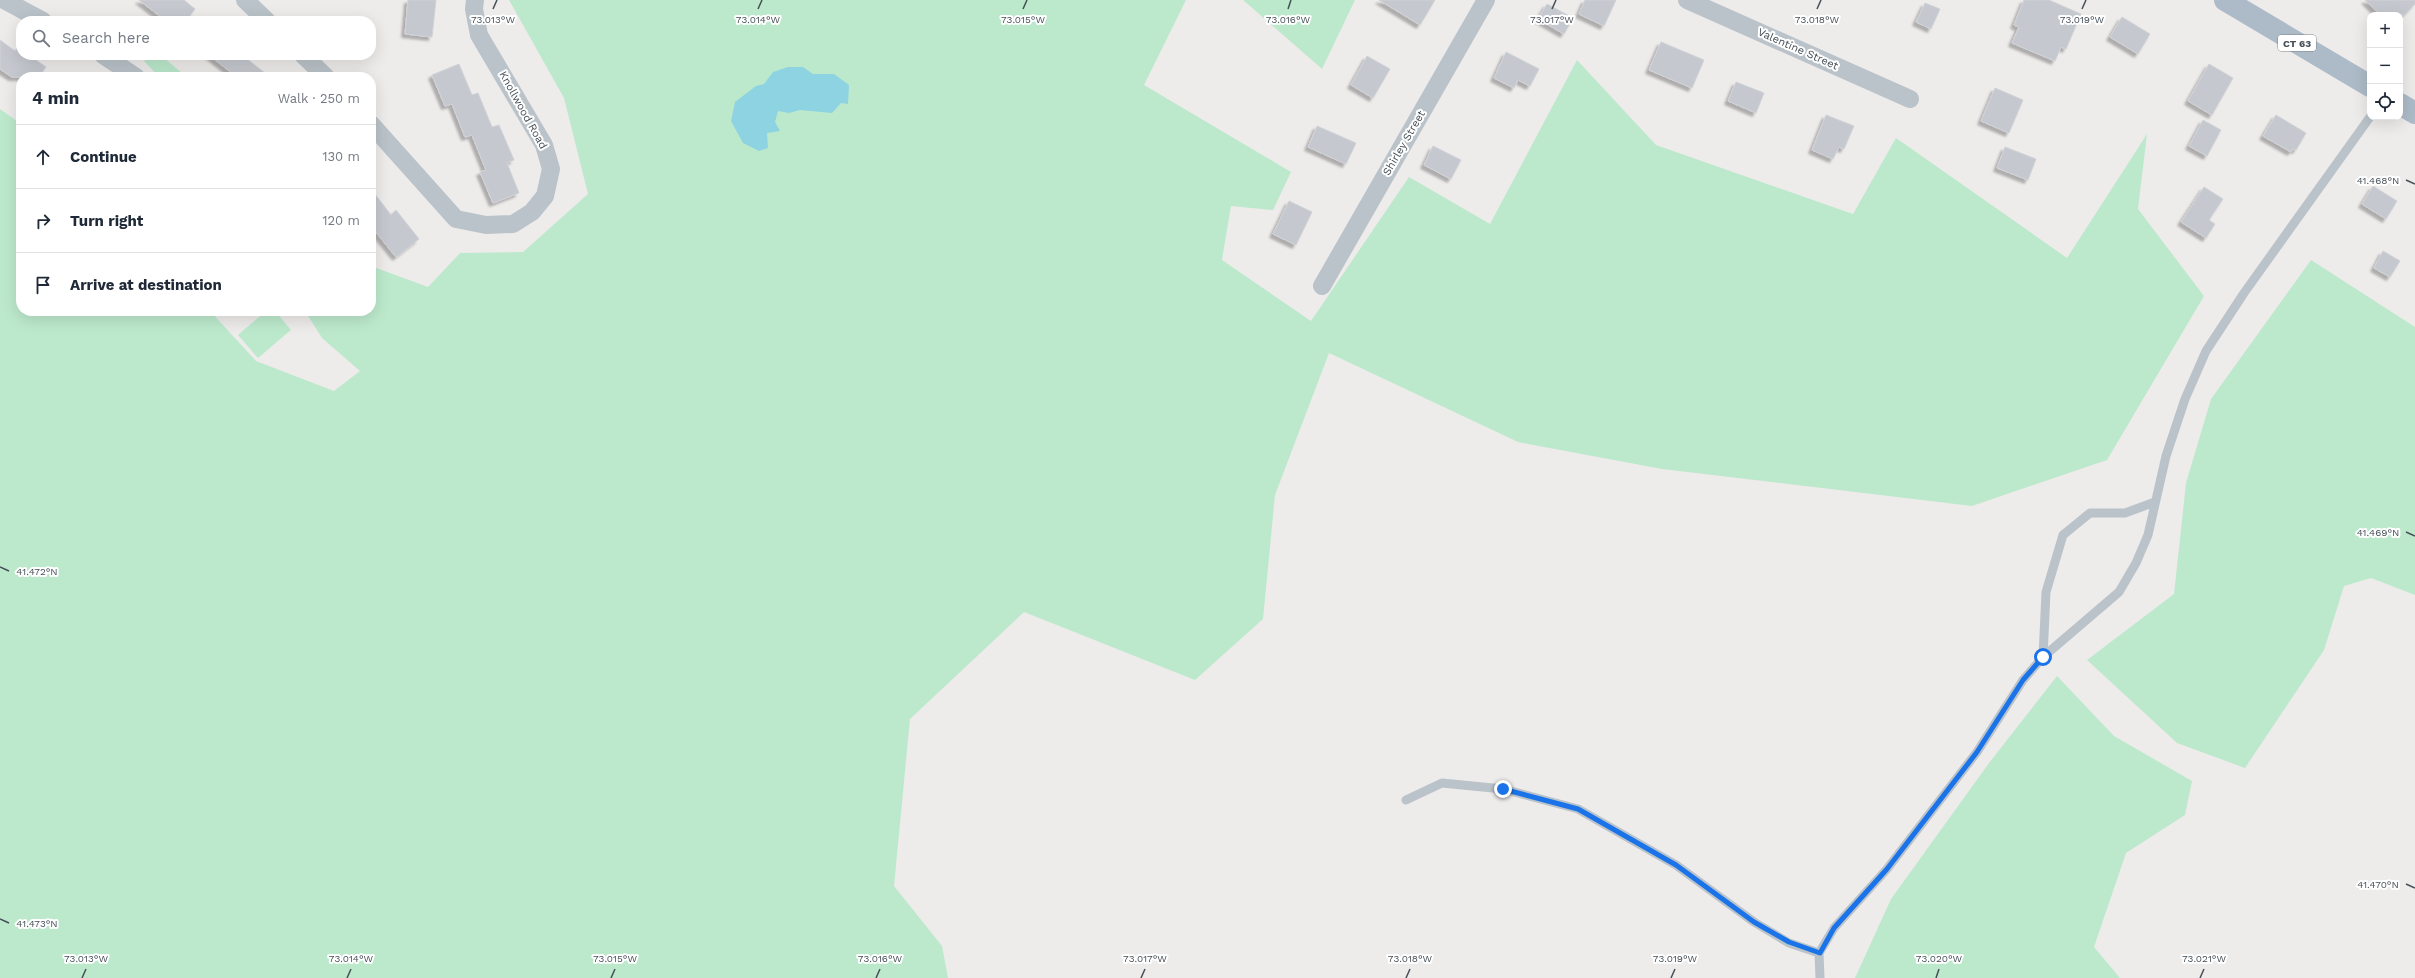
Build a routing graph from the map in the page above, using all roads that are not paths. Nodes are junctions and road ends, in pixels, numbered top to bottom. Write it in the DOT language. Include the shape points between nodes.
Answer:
graph roads {
  1 [pos="4,0"];
  2 [pos="245,0"];
  3 [pos="475,0"];
  4 [pos="1486,0"];
  5 [pos="1687,0"];
  6 [pos="2225,0"];
  7 [pos="33,16"];
  8 [pos="262,16"];
  9 [pos="110,60"];
  10 [pos="308,60"];
  11 [pos="128,72"];
  12 [pos="321,72"];
  13 [pos="2367,84"];
  14 [pos="1910,99"];
  15 [pos="2403,106"];
  16 [pos="2415,114"];
  17 [pos="2368,120"];
  18 [pos="376,130"];
  19 [pos="1322,286"];
  20 [pos="2155,502"];
  21 [pos="2043,657"];
  22 [pos="1406,800"];
  23 [pos="1820,953"];
  24 [pos="1820,978"];
  1 -- 7 [label="street"];
  2 -- 8 [label="street"];
  3 -- 18 [label="street, Knollwood Road" via="474,9 479,35 544,145 551,169 545,196 532,212 512,224 486,225 456,219"];
  4 -- 19 [label="street, Shirley Street"];
  5 -- 14 [label="street, Valentine Street"];
  6 -- 13 [label="main road, CT 63"];
  9 -- 11 [label="street"];
  10 -- 12 [label="street"];
  15 -- 16 [label="main road"];
  17 -- 20 [label="lane" via="2244,293 2206,351 2166,456"];
  20 -- 21 [label="lane" via="2148,535 2120,592"];
  20 -- 21 [label="lane" via="2125,513 2090,513 2063,535 2046,592"];
  21 -- 23 [label="lane" via="2023,680 1977,752 1887,869 1834,928"];
  22 -- 23 [label="lane" via="1442,783 1503,789 1578,809 1676,865 1754,922 1789,942"];
  23 -- 24 [label="lane"];
}
